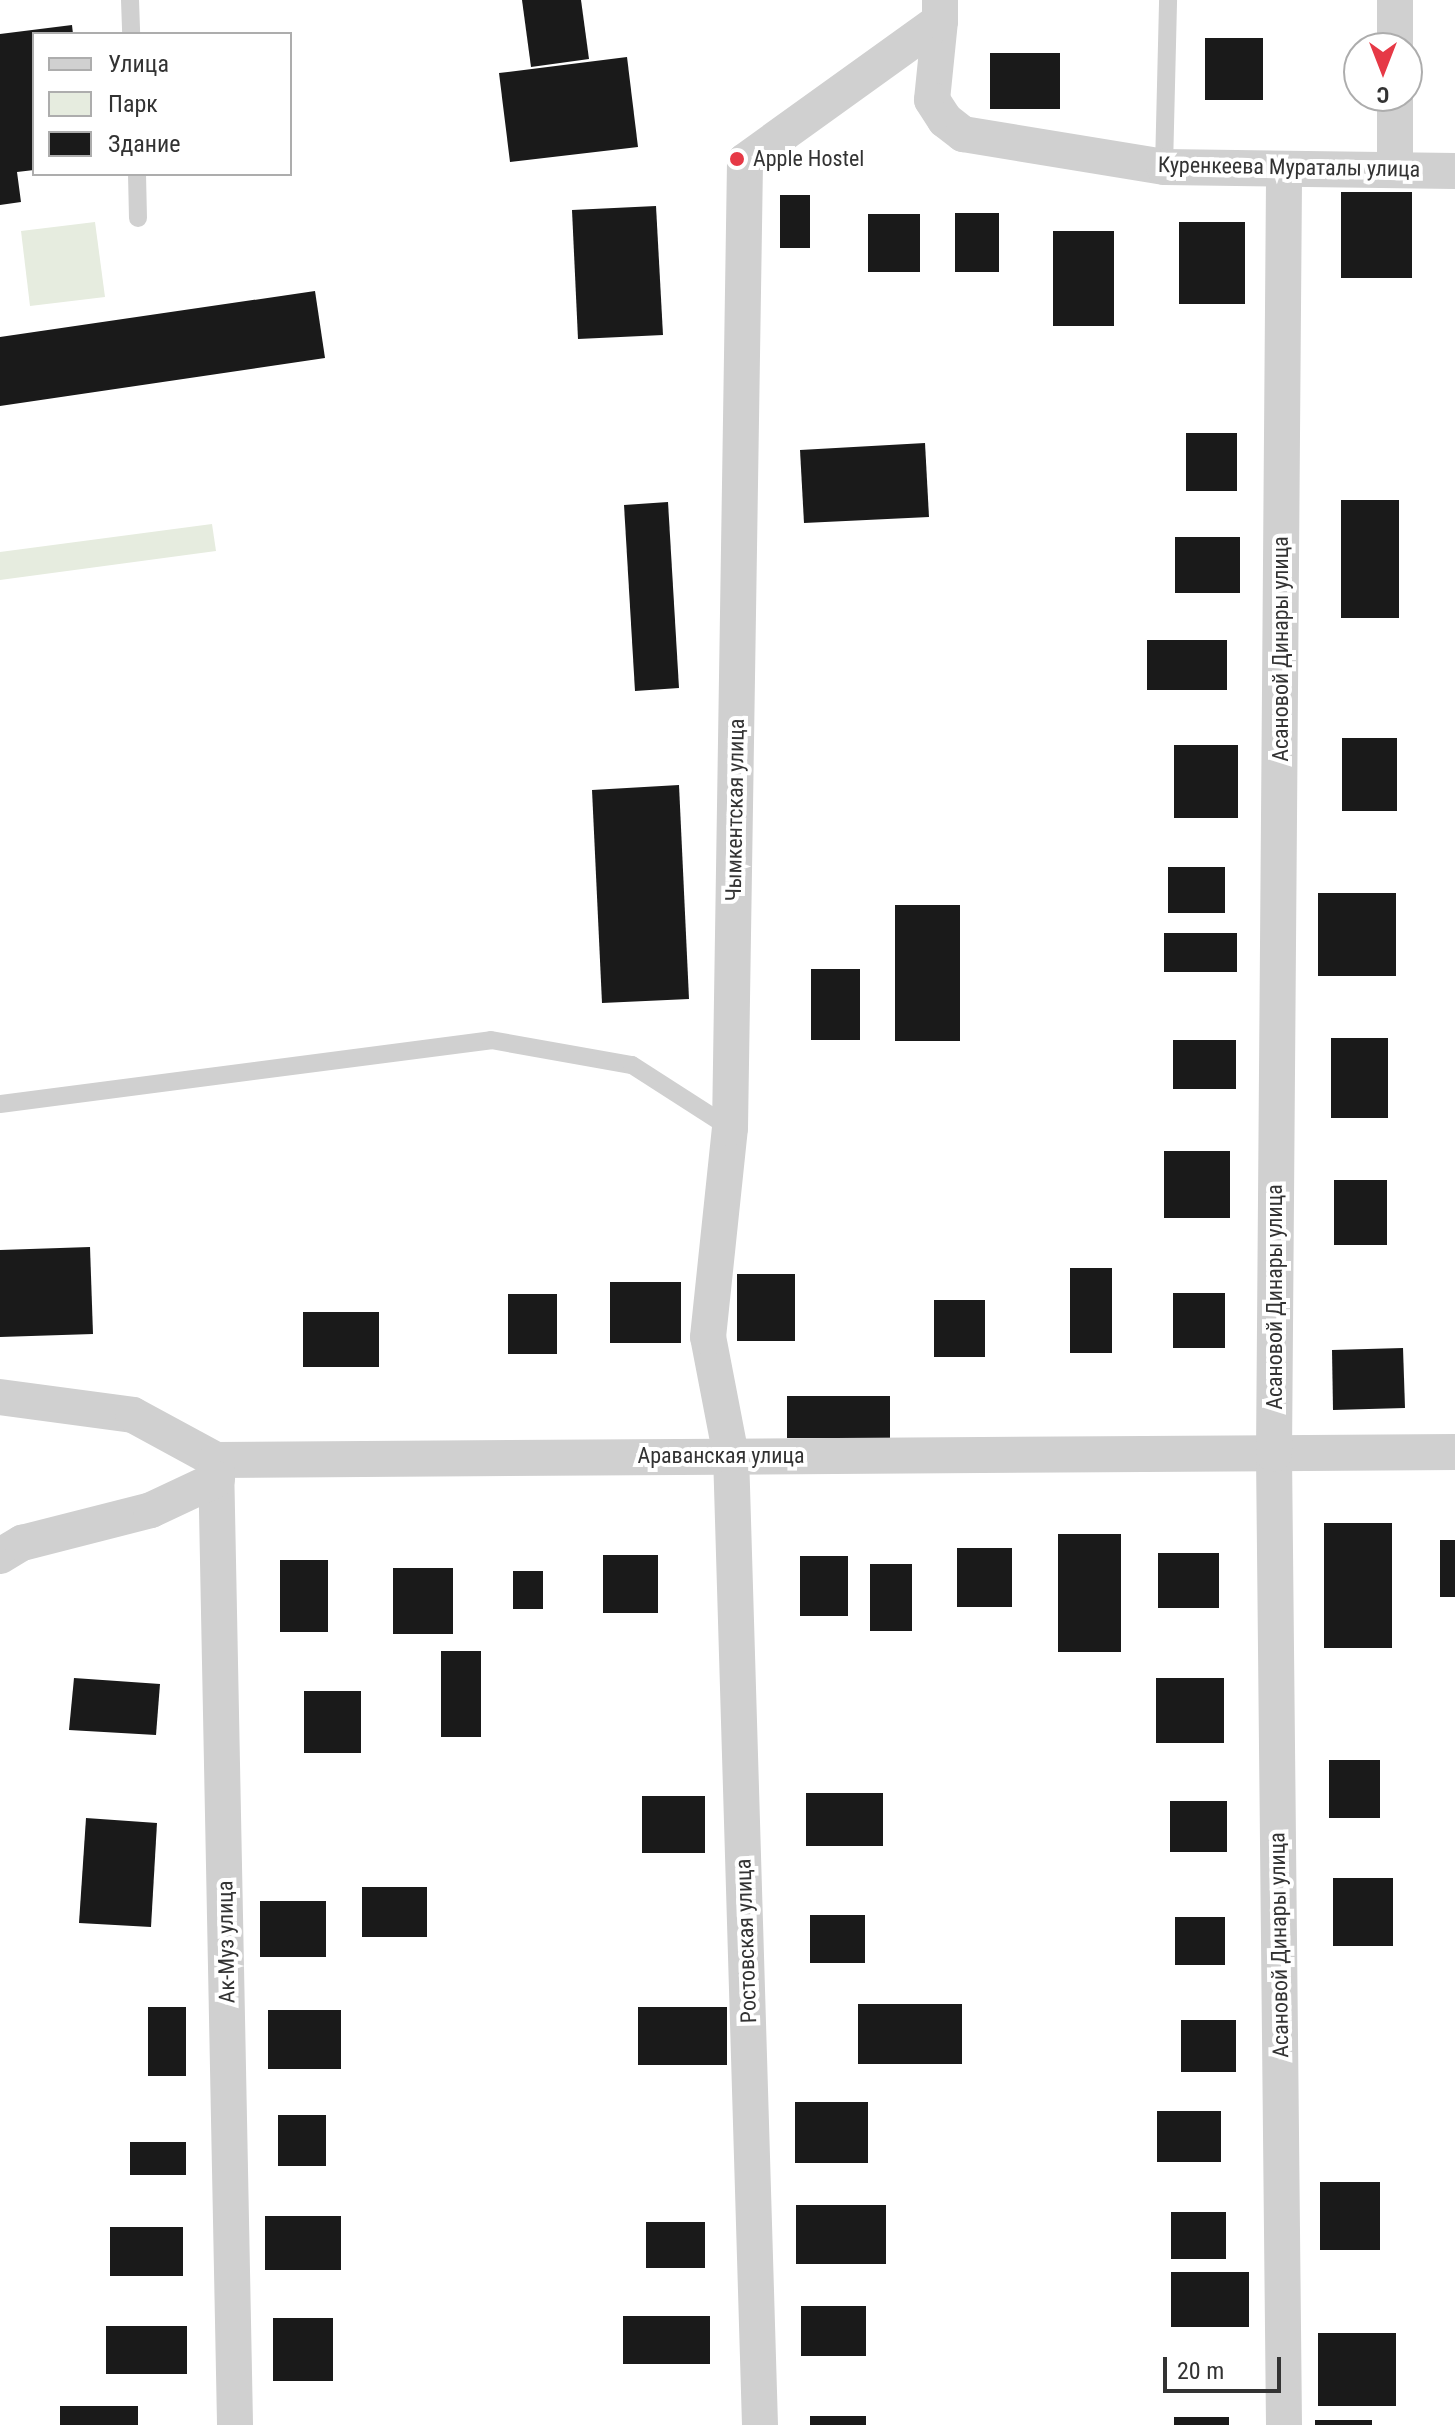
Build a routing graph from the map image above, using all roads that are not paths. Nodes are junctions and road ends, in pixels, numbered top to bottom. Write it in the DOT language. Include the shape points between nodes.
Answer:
graph roads {
  1 [pos="130,0"];
  2 [pos="1168,0"];
  3 [pos="1395,0"];
  4 [pos="940,10"];
  5 [pos="131,32"];
  6 [pos="1395,32"];
  7 [pos="1395,112"];
  8 [pos="1164,167"];
  9 [pos="1284,169"];
  10 [pos="1395,170"];
  11 [pos="1455,171"];
  12 [pos="137,176"];
  13 [pos="138,218"];
  14 [pos="0,1104"];
  15 [pos="730,1128"];
  16 [pos="0,1397"];
  17 [pos="1455,1452"];
  18 [pos="1274,1454"];
  19 [pos="731,1456"];
  20 [pos="216,1469"];
  21 [pos="0,1556"];
  22 [pos="235,2425"];
  23 [pos="760,2425"];
  24 [pos="1284,2425"];
  1 -- 5 [label="lane"];
  2 -- 8 [label="lane"];
  3 -- 6 [label="street"];
  4 -- 8 [label="street, Куренкеева Мураталы улица" via="932,100 963,134"];
  4 -- 15 [label="street, Чымкентская улица" via="745,161"];
  7 -- 10 [label="street"];
  8 -- 9 [label="street, Куренкеева Мураталы улица"];
  9 -- 10 [label="street, Куренкеева Мураталы улица"];
  9 -- 18 [label="street, Асановой Динары улица"];
  10 -- 11 [label="street, Куренкеева Мураталы улица"];
  12 -- 13 [label="lane"];
  14 -- 15 [label="lane" via="491,1040 632,1065"];
  15 -- 19 [label="street, Чымкентская улица" via="708,1337"];
  16 -- 20 [label="street, Араванская улица" via="133,1415"];
  17 -- 18 [label="street, Араванская улица"];
  18 -- 19 [label="street, Араванская улица"];
  18 -- 24 [label="street, Асановой Динары улица"];
  19 -- 20 [label="street, Араванская улица"];
  19 -- 23 [label="street, Ростовская улица"];
  20 -- 21 [label="street" via="151,1510 22,1543"];
  20 -- 22 [label="street, Ак-Муз улица"];
}
